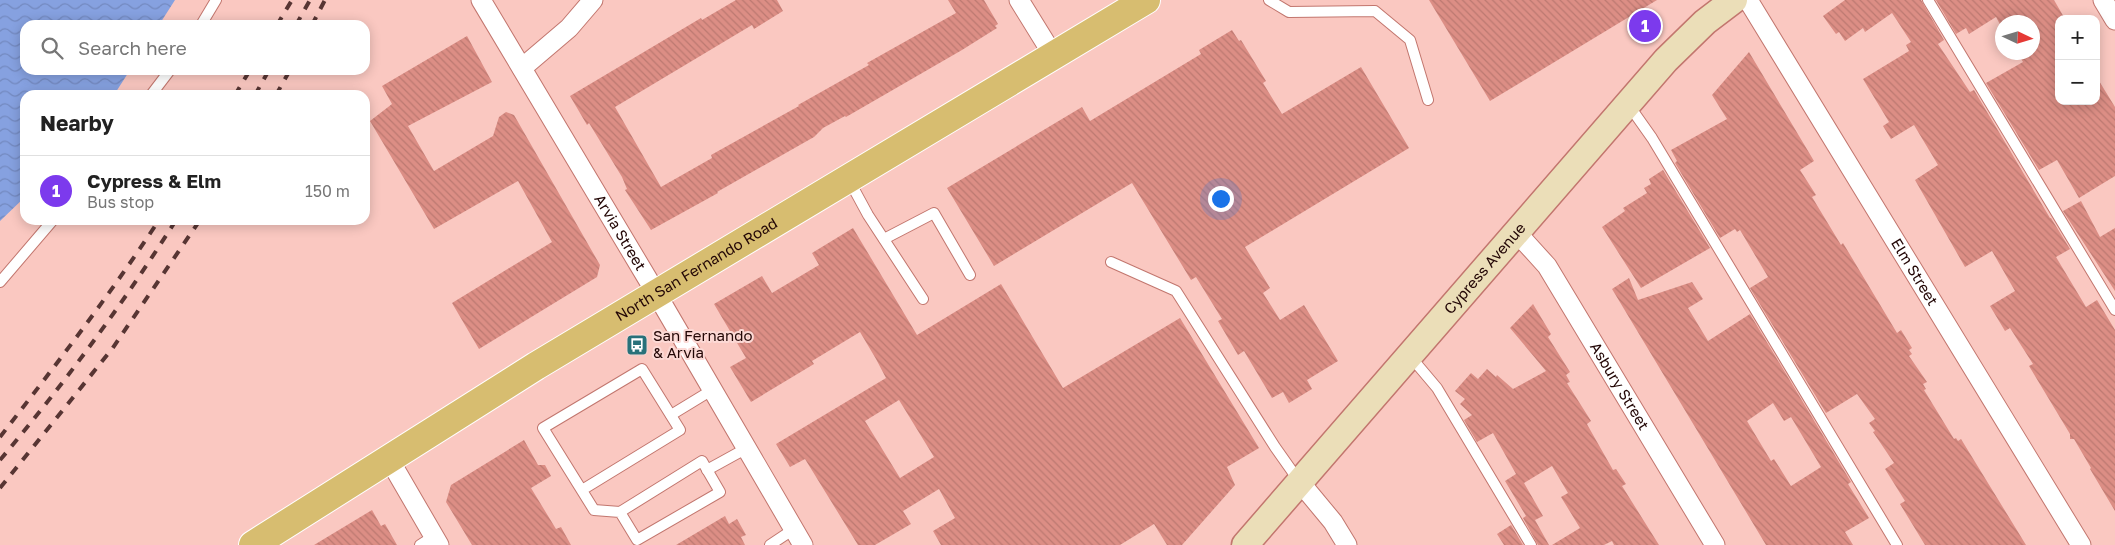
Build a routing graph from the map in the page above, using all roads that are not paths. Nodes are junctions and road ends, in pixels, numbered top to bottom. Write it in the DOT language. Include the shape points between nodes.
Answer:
graph roads {
  1 [pos="216,0"];
  2 [pos="481,0"];
  3 [pos="593,0"];
  4 [pos="1019,0"];
  5 [pos="1146,0"];
  6 [pos="1269,0"];
  7 [pos="1323,0"];
  8 [pos="1734,0"];
  9 [pos="1748,0"];
  10 [pos="1928,0"];
  11 [pos="2104,0"];
  12 [pos="1330,11"];
  13 [pos="204,20"];
  14 [pos="2115,20"];
  15 [pos="1053,55"];
  16 [pos="522,68"];
  17 [pos="166,75"];
  18 [pos="155,90"];
  19 [pos="1428,100"];
  20 [pos="1628,104"];
  21 [pos="849,179"];
  22 [pos="49,225"];
  23 [pos="1517,233"];
  24 [pos="884,239"];
  25 [pos="1111,262"];
  26 [pos="970,275"];
  27 [pos="0,282"];
  28 [pos="656,294"];
  29 [pos="923,298"];
  30 [pos="2115,310"];
  31 [pos="1410,356"];
  32 [pos="712,390"];
  33 [pos="671,415"];
  34 [pos="748,448"];
  35 [pos="389,459"];
  36 [pos="707,470"];
  37 [pos="1299,481"];
  38 [pos="582,490"];
  39 [pos="620,512"];
  40 [pos="799,537"];
  41 [pos="431,542"];
  42 [pos="253,545"];
  43 [pos="770,545"];
  44 [pos="1245,545"];
  45 [pos="1347,545"];
  46 [pos="1531,545"];
  47 [pos="1715,545"];
  48 [pos="1896,545"];
  49 [pos="2080,545"];
  1 -- 13 [label="lane"];
  2 -- 16 [label="street, Arvia Street"];
  3 -- 16 [label="street" via="570,28"];
  4 -- 15 [label="street"];
  5 -- 15 [label="main road, North San Fernando Road"];
  6 -- 12 [label="lane" via="1289,12"];
  7 -- 12 [label="lane"];
  8 -- 20 [label="street, Cypress Avenue" via="1704,22"];
  9 -- 49 [label="street, Elm Street"];
  10 -- 30 [label="lane"];
  11 -- 14 [label="street"];
  12 -- 19 [label="lane" via="1375,11 1410,40"];
  15 -- 21 [label="main road, North San Fernando Road"];
  16 -- 28 [label="street, Arvia Street"];
  17 -- 18 [label="lane"];
  20 -- 23 [label="street, Cypress Avenue"];
  20 -- 48 [label="lane" via="1652,138"];
  21 -- 24 [label="lane"];
  21 -- 28 [label="main road, North San Fernando Road"];
  22 -- 27 [label="lane"];
  23 -- 31 [label="street, Cypress Avenue"];
  23 -- 47 [label="street, Asbury Street" via="1547,266"];
  24 -- 26 [label="lane" via="934,213"];
  24 -- 29 [label="lane"];
  25 -- 37 [label="lane" via="1176,291"];
  28 -- 32 [label="street, Arvia Street"];
  28 -- 35 [label="main road, North San Fernando Road"];
  31 -- 37 [label="street, Cypress Avenue"];
  31 -- 46 [label="lane" via="1437,388"];
  32 -- 33 [label="lane"];
  32 -- 34 [label="street, Arvia Street"];
  33 -- 38 [label="lane" via="680,430"];
  33 -- 38 [label="lane" via="642,368 543,428"];
  34 -- 36 [label="lane"];
  34 -- 40 [label="street, Arvia Street"];
  35 -- 41 [label="street"];
  35 -- 42 [label="main road, North San Fernando Road"];
  36 -- 39 [label="lane" via="702,462"];
  36 -- 39 [label="lane" via="720,492 637,540"];
  37 -- 44 [label="street, Cypress Avenue"];
  37 -- 45 [label="street" via="1333,522"];
  38 -- 39 [label="lane" via="594,510"];
  40 -- 43 [label="lane"];
}
